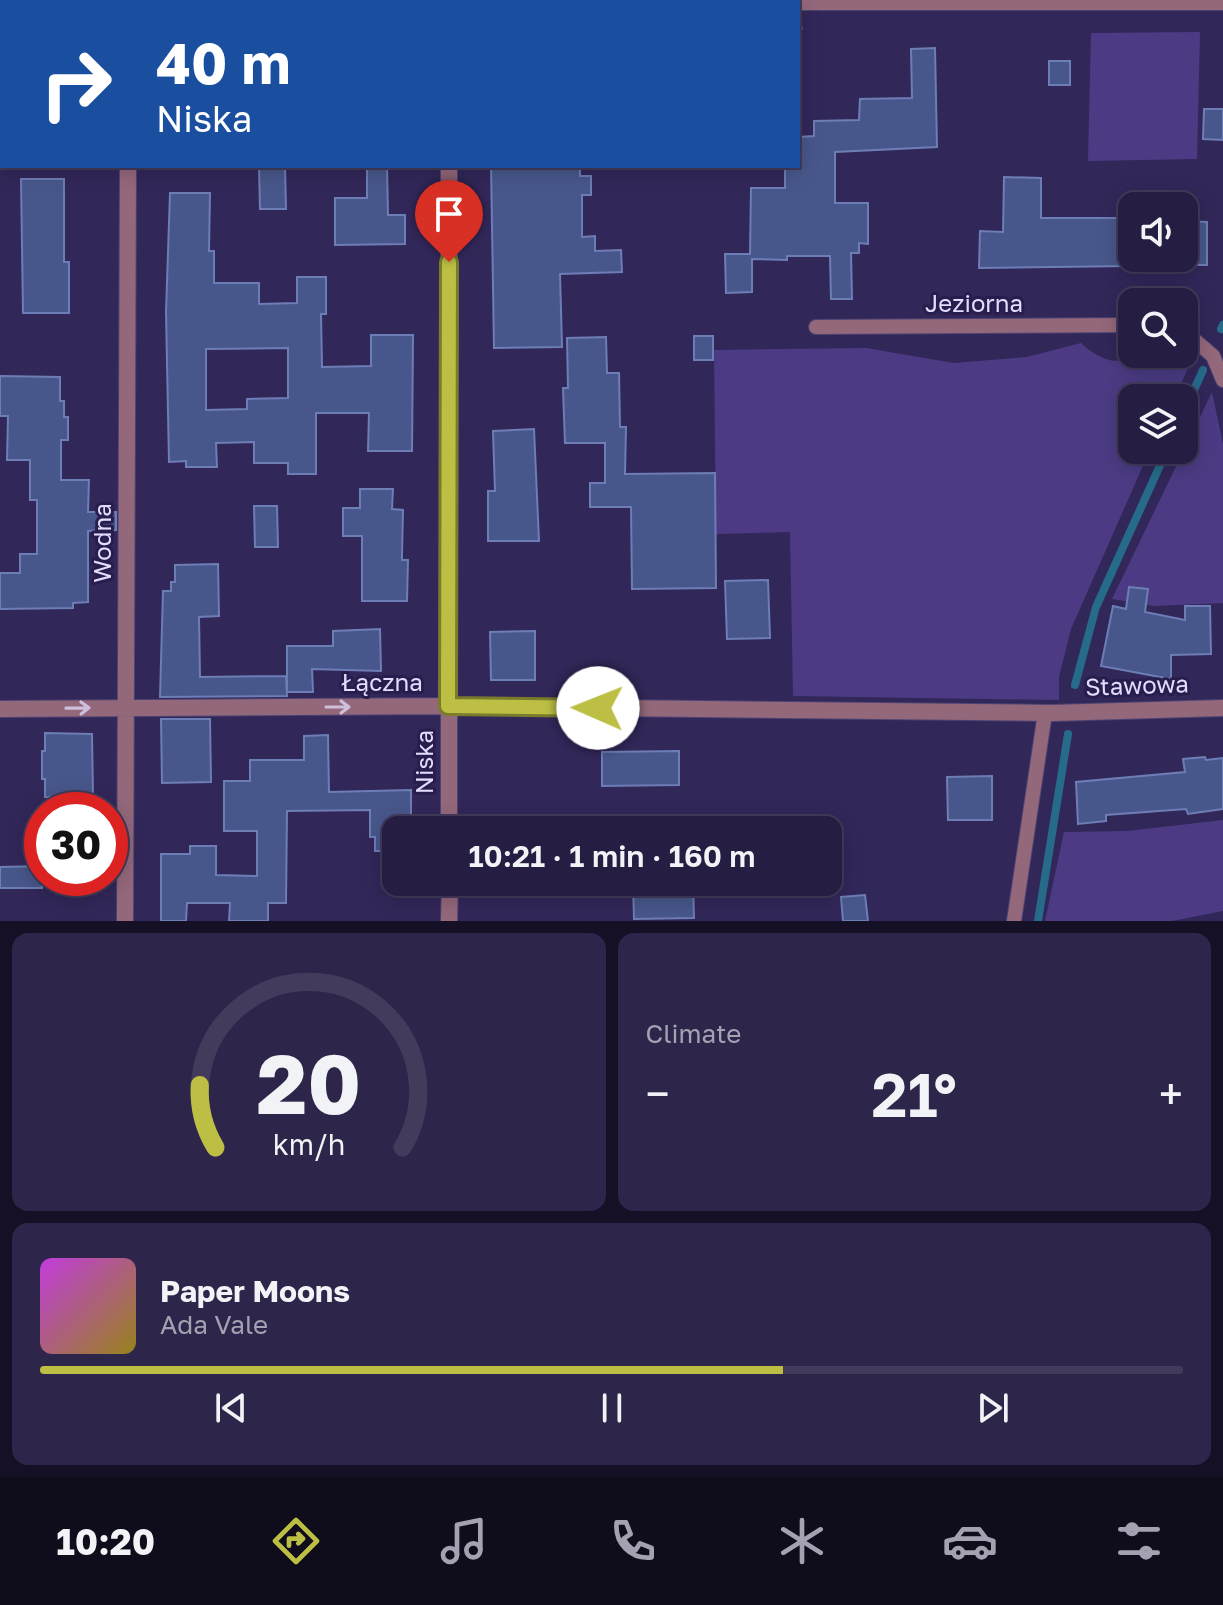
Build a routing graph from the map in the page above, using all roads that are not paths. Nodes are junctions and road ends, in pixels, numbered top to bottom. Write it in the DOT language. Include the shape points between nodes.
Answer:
graph roads {
  1 [pos="800,2"];
  2 [pos="1223,2"];
  3 [pos="128,168"];
  4 [pos="449,168"];
  5 [pos="1118,325"];
  6 [pos="816,327"];
  7 [pos="1198,341"];
  8 [pos="1223,380"];
  9 [pos="448,706"];
  10 [pos="126,707"];
  11 [pos="1223,708"];
  12 [pos="0,709"];
  13 [pos="1049,713"];
  14 [pos="449,816"];
  15 [pos="450,896"];
  16 [pos="125,921"];
  17 [pos="449,921"];
  18 [pos="1014,921"];
  1 -- 2 [label="street"];
  3 -- 10 [label="street, Wodna"];
  4 -- 9 [label="street, Niska"];
  5 -- 6 [label="lane, Jeziorna"];
  7 -- 8 [label="lane" via="1213,356"];
  10 -- 9 [label="street, Łączna, one-way"];
  9 -- 13 [label="street, Łączna"];
  9 -- 14 [label="street, Niska"];
  12 -- 10 [label="street, Łączna, one-way"];
  10 -- 16 [label="street, Wodna"];
  11 -- 13 [label="street, Stawowa"];
  13 -- 18 [label="lane"];
  15 -- 17 [label="street"];
}
